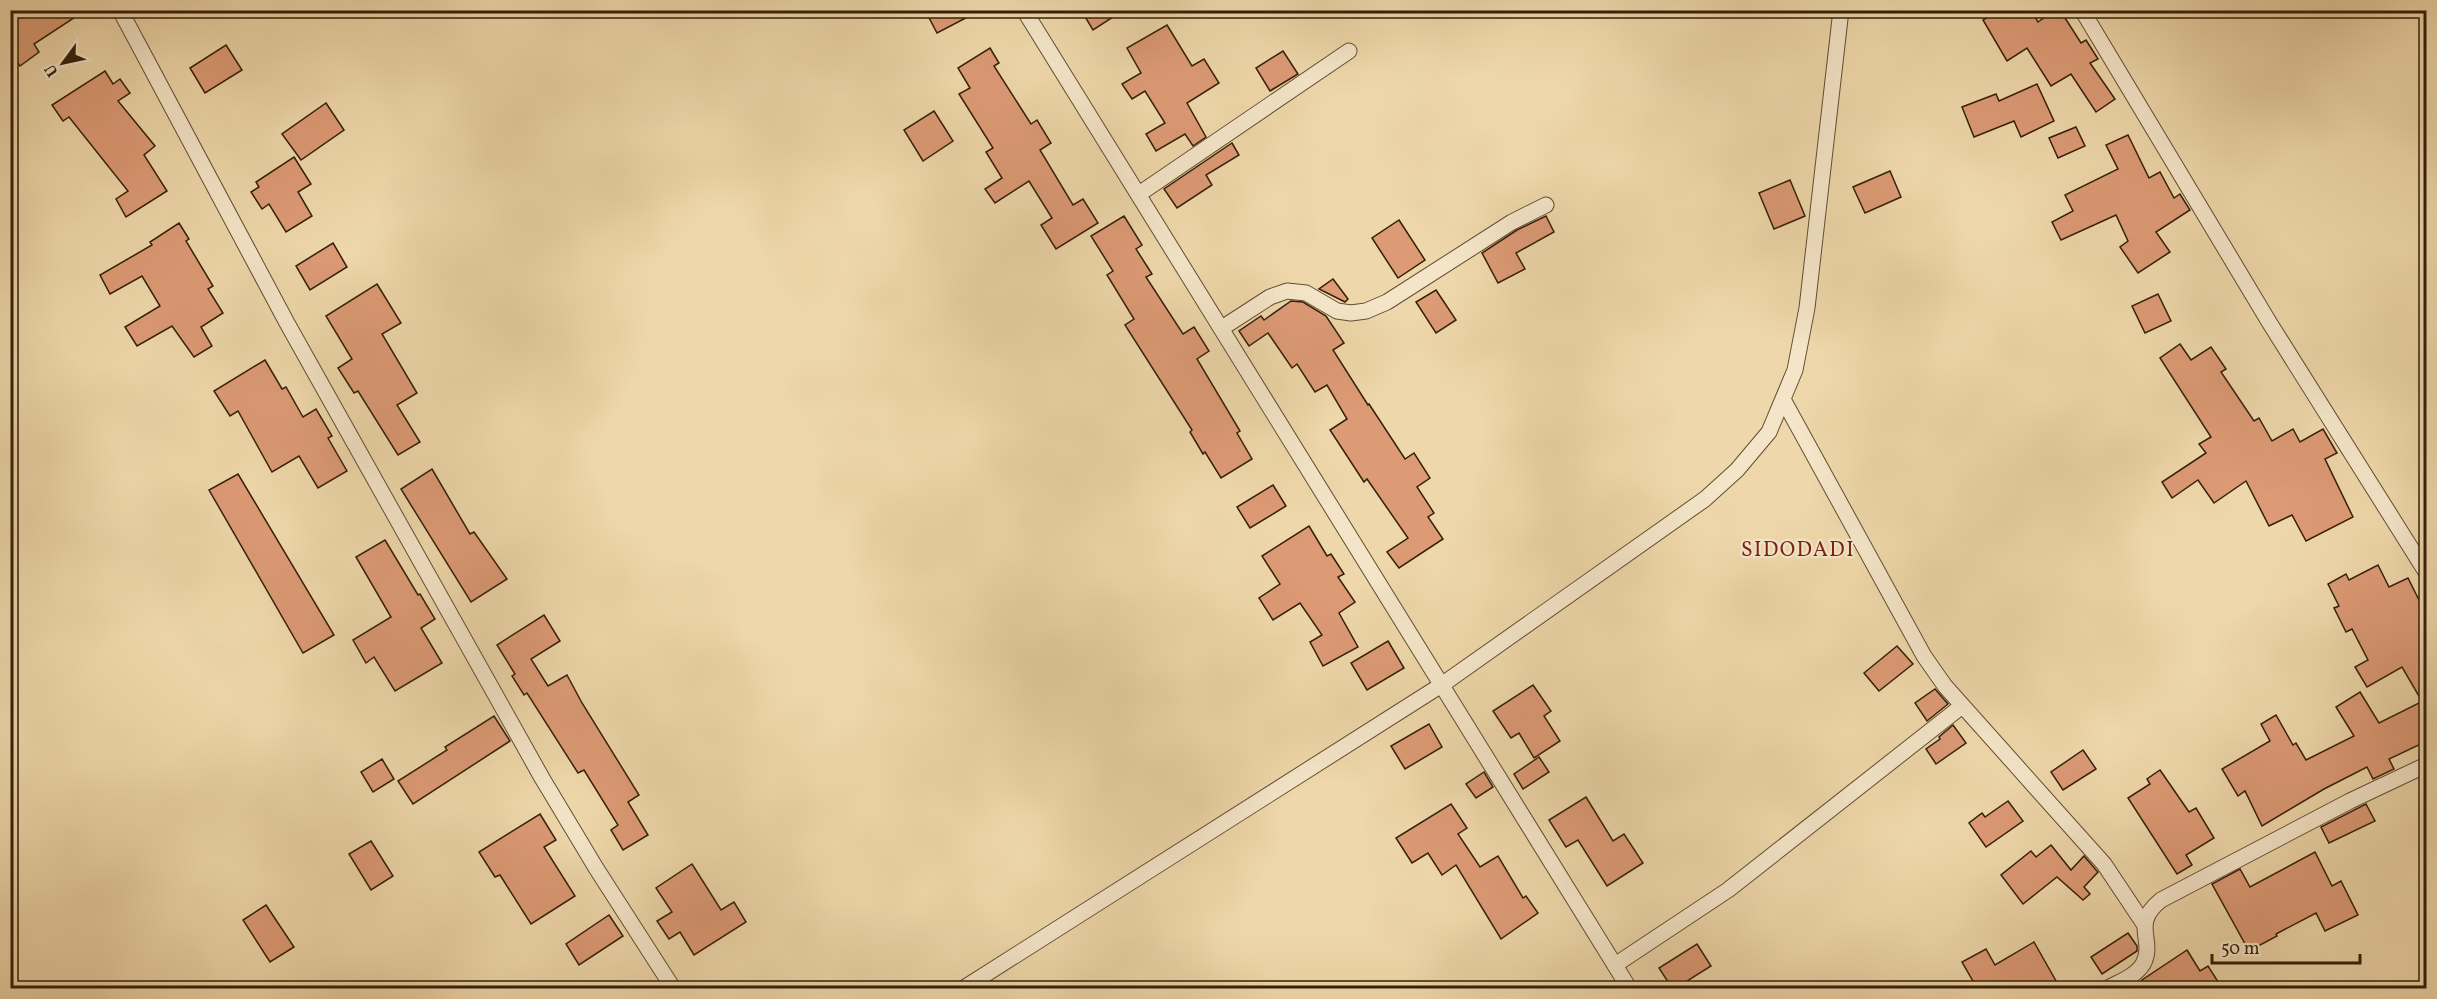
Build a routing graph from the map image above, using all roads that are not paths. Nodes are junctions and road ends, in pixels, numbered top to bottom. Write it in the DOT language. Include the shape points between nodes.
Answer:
graph roads {
  1 [pos="120,10"];
  2 [pos="1024,10"];
  3 [pos="1841,10"];
  4 [pos="2082,10"];
  5 [pos="1349,51"];
  6 [pos="1139,194"];
  7 [pos="1546,205"];
  8 [pos="1222,328"];
  9 [pos="1784,400"];
  10 [pos="2427,572"];
  11 [pos="1443,684"];
  12 [pos="1962,706"];
  13 [pos="2427,765"];
  14 [pos="2144,924"];
  15 [pos="1615,965"];
  16 [pos="673,988"];
  17 [pos="964,988"];
  18 [pos="1629,988"];
  19 [pos="2108,988"];
  1 -- 16 [label="street" via="287,323 542,778"];
  2 -- 6 [label="street"];
  3 -- 9 [label="street" via="1807,308 1796,370"];
  4 -- 10 [label="street" via="2269,322"];
  5 -- 6 [label="street"];
  6 -- 8 [label="street"];
  7 -- 8 [label="street" via="1366,311 1336,311 1306,293 1287,291 1270,297"];
  8 -- 11 [label="street"];
  9 -- 11 [label="street" via="1769,432 1737,470 1705,499"];
  9 -- 12 [label="street" via="1908,629"];
  11 -- 15 [label="street"];
  11 -- 17 [label="street"];
  12 -- 14 [label="street" via="2104,864"];
  12 -- 15 [label="street" via="1728,890"];
  13 -- 14 [label="street" via="2161,900 2150,910"];
  14 -- 19 [label="street" via="2143,964 2133,975"];
  15 -- 18 [label="street"];
}
